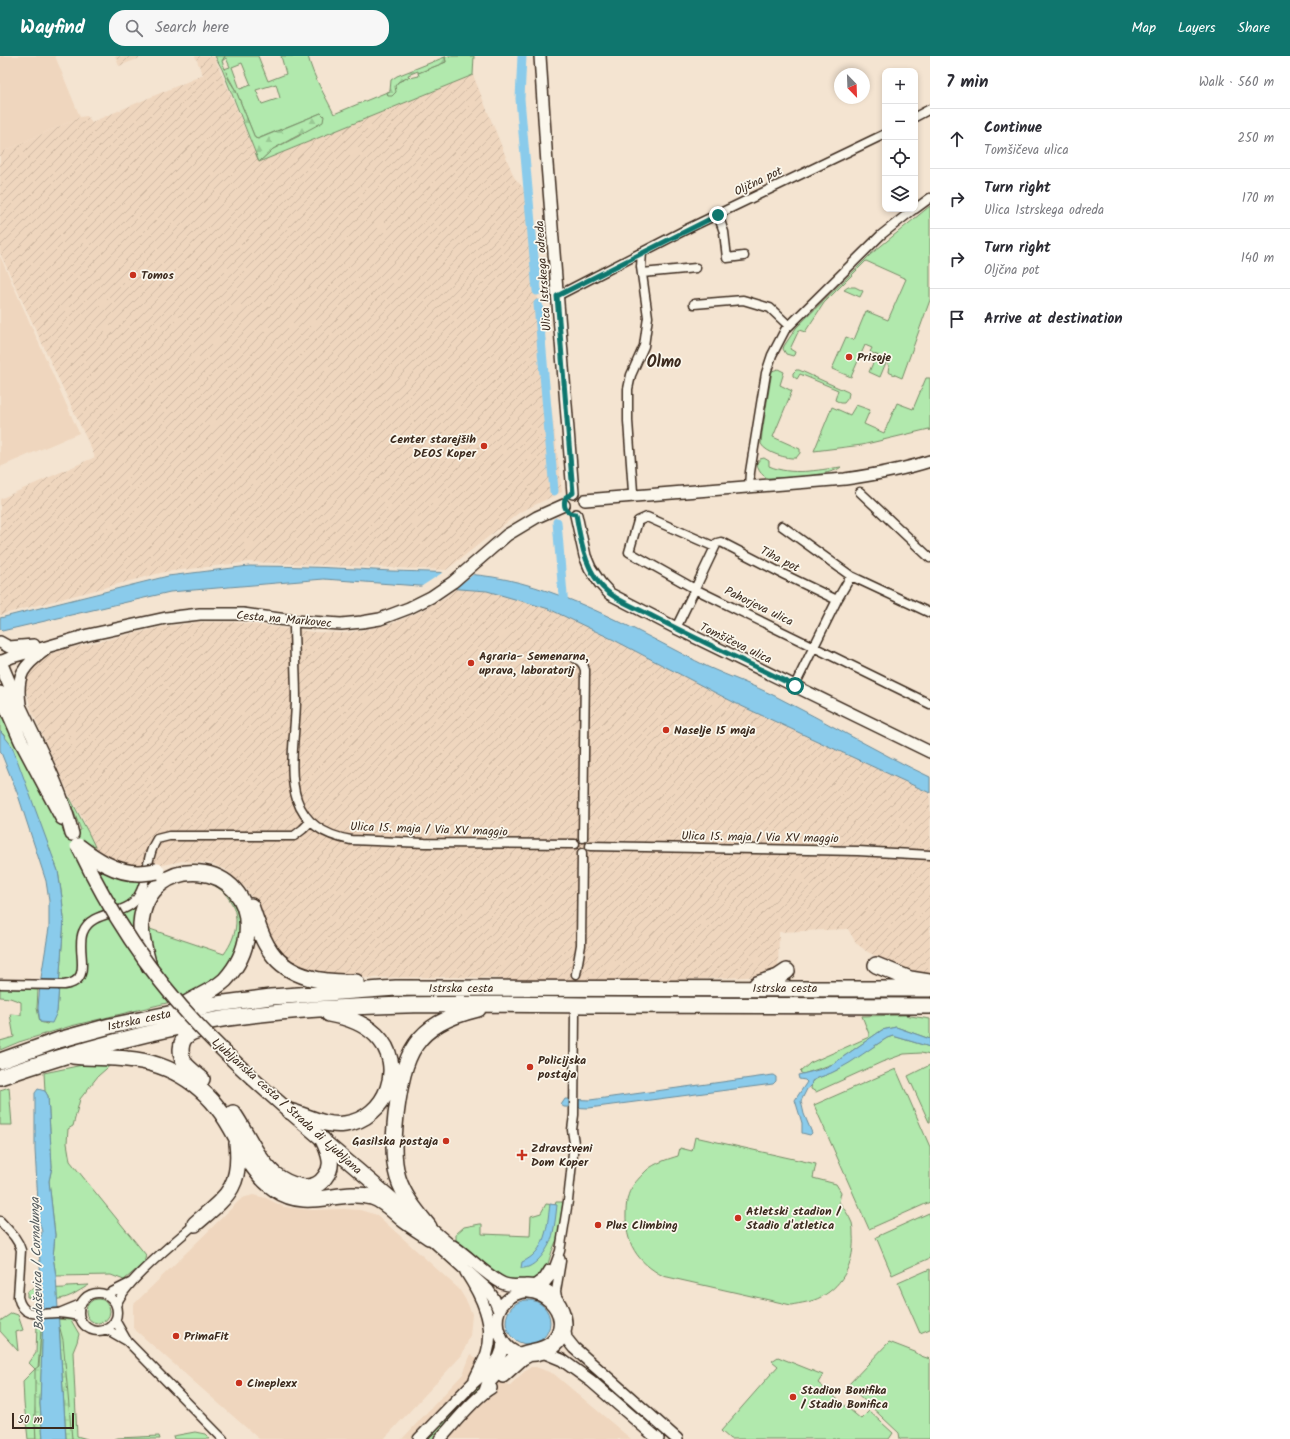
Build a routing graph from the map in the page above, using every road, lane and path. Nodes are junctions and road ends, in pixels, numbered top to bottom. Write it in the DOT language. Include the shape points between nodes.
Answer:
graph roads {
  1 [pos="540,56"];
  2 [pos="930,109"];
  3 [pos="918,115"];
  4 [pos="882,135"];
  5 [pos="930,198"];
  6 [pos="918,207"];
  7 [pos="911,212"];
  8 [pos="718,215"];
  9 [pos="642,252"];
  10 [pos="744,256"];
  11 [pos="696,268"];
  12 [pos="642,273"];
  13 [pos="557,296"];
  14 [pos="694,304"];
  15 [pos="789,326"];
  16 [pos="928,465"];
  17 [pos="749,487"];
  18 [pos="633,492"];
  19 [pos="860,492"];
  20 [pos="573,493"];
  21 [pos="585,500"];
  22 [pos="564,505"];
  23 [pos="576,514"];
  24 [pos="782,526"];
  25 [pos="715,547"];
  26 [pos="930,558"];
  27 [pos="851,576"];
  28 [pos="695,588"];
  29 [pos="837,600"];
  30 [pos="930,613"];
  31 [pos="294,621"];
  32 [pos="676,628"];
  33 [pos="0,642"];
  34 [pos="52,645"];
  35 [pos="813,646"];
  36 [pos="572,657"];
  37 [pos="0,662"];
  38 [pos="795,686"];
  39 [pos="0,693"];
  40 [pos="930,704"];
  41 [pos="10,711"];
  42 [pos="930,752"];
  43 [pos="310,822"];
  44 [pos="583,838"];
  45 [pos="75,840"];
  46 [pos="575,844"];
  47 [pos="590,846"];
  48 [pos="582,853"];
  49 [pos="930,855"];
  50 [pos="156,873"];
  51 [pos="876,965"];
  52 [pos="149,966"];
  53 [pos="787,971"];
  54 [pos="576,974"];
  55 [pos="930,983"];
  56 [pos="0,984"];
  57 [pos="396,988"];
  58 [pos="740,988"];
  59 [pos="930,989"];
  60 [pos="496,1004"];
  61 [pos="873,1006"];
  62 [pos="930,1006"];
  63 [pos="312,1010"];
  64 [pos="175,1012"];
  65 [pos="575,1013"];
  66 [pos="930,1016"];
  67 [pos="228,1018"];
  68 [pos="66,1054"];
  69 [pos="0,1060"];
  70 [pos="0,1077"];
  71 [pos="289,1111"];
  72 [pos="237,1140"];
  73 [pos="322,1140"];
  74 [pos="0,1221"];
  75 [pos="195,1224"];
  76 [pos="429,1232"];
  77 [pos="453,1246"];
  78 [pos="559,1254"];
  79 [pos="466,1272"];
  80 [pos="132,1281"];
  81 [pos="536,1288"];
  82 [pos="514,1294"];
  83 [pos="106,1295"];
  84 [pos="557,1298"];
  85 [pos="80,1304"];
  86 [pos="116,1306"];
  87 [pos="499,1311"];
  88 [pos="58,1313"];
  89 [pos="79,1316"];
  90 [pos="115,1320"];
  91 [pos="106,1329"];
  92 [pos="561,1335"];
  93 [pos="127,1341"];
  94 [pos="503,1341"];
  95 [pos="518,1353"];
  96 [pos="545,1353"];
  97 [pos="529,1356"];
  98 [pos="473,1383"];
  99 [pos="485,1391"];
  100 [pos="223,1439"];
  101 [pos="419,1439"];
  102 [pos="440,1439"];
  103 [pos="658,1439"];
  104 [pos="677,1439"];
  1 -- 13 [label="street, Ulica Istrskega odreda"];
  2 -- 3 [label="street"];
  4 -- 8 [label="street, Oljčna pot"];
  5 -- 6 [label="street"];
  7 -- 15 [label="street" via="881,235"];
  8 -- 9 [label="street, Oljčna pot"];
  8 -- 10 [label="street" via="724,232 727,258"];
  9 -- 12 [label="street"];
  9 -- 13 [label="street, Oljčna pot"];
  11 -- 12 [label="street"];
  12 -- 18 [label="street" via="648,317 644,346 631,375 628,389"];
  13 -- 20 [label="street, Ulica Istrskega odreda"];
  14 -- 15 [label="street" via="743,300 770,308"];
  15 -- 17 [label="street" via="777,345 766,373"];
  16 -- 17 [label="street" via="872,475"];
  17 -- 21 [label="street"];
  19 -- 26 [label="street"];
  20 -- 21 [label="street" via="581,495"];
  20 -- 22 [label="street" via="566,497"];
  21 -- 23 [label="street" via="584,510"];
  22 -- 23 [label="street" via="570,514"];
  22 -- 31 [label="street, Cesta na Markovec" via="545,512 507,535 453,582 409,608 362,622 341,624"];
  23 -- 32 [label="street, Tomšičeva ulica" via="585,556 600,583 610,594"];
  24 -- 27 [label="street"];
  25 -- 28 [label="street"];
  25 -- 28 [label="street, Pahorjeva ulica" via="647,517 638,521 629,552"];
  25 -- 29 [label="street, Tiha pot" via="721,542"];
  27 -- 29 [label="street"];
  27 -- 30 [label="street"];
  28 -- 32 [label="street"];
  28 -- 35 [label="street, Pahorjeva ulica"];
  29 -- 35 [label="street"];
  31 -- 34 [label="street, Cesta na Markovec" via="242,614 200,614 130,625"];
  31 -- 43 [label="street, Ulica 15. maja / Via XV maggio" via="296,700 292,774 297,802"];
  32 -- 38 [label="street, Tomšičeva ulica"];
  33 -- 34 [label="street" via="9,647"];
  34 -- 37 [label="street, Cesta na Markovec"];
  34 -- 41 [label="street" via="25,666"];
  35 -- 38 [label="street"];
  35 -- 40 [label="street, Pahorjeva ulica"];
  36 -- 44 [label="street" via="583,664 585,670"];
  37 -- 41 [label="main road, Ljubljanska cesta / Strada di Ljubljana"];
  38 -- 42 [label="street, Tomšičeva ulica"];
  39 -- 41 [label="main road, Ljubljanska cesta / Strada di Ljubljana"];
  41 -- 45 [label="main road, Ljubljanska cesta / Strada di Ljubljana" via="28,754"];
  43 -- 46 [label="street, Ulica 15. maja / Via XV maggio" via="322,831 357,841"];
  43 -- 50 [label="street" via="294,836 163,837 157,839 153,845"];
  44 -- 46 [label="street" via="578,839"];
  44 -- 47 [label="street" via="589,841"];
  45 -- 50 [label="highway, bridge" via="96,859 115,869 133,873"];
  45 -- 52 [label="main road, Ljubljanska cesta / Strada di Ljubljana, bridge" via="108,903"];
  46 -- 48 [label="street" via="577,850"];
  47 -- 48 [label="street"];
  47 -- 49 [label="street, Ulica 15. maja / Via XV maggio" via="858,851"];
  48 -- 54 [label="street" via="581,945"];
  50 -- 52 [label="highway" via="156,888 144,909 141,923"];
  50 -- 56 [label="street" via="134,902 85,927 81,937 82,967 79,977 72,984"];
  50 -- 57 [label="highway" via="196,866 216,870 231,879 245,893 272,953 281,963 301,976 326,981 374,982"];
  50 -- 64 [label="highway" via="199,872 220,878 237,893 247,917 243,951 230,974 213,989"];
  51 -- 55 [label="highway" via="910,979"];
  52 -- 71 [label="main road, Ljubljanska cesta / Strada di Ljubljana, bridge" via="198,1025 238,1066"];
  53 -- 58 [label="highway" via="774,978"];
  57 -- 58 [label="highway, Istrska cesta"];
  57 -- 64 [label="highway, Istrska cesta" via="271,997"];
  58 -- 59 [label="highway, Istrska cesta"];
  60 -- 61 [label="highway, Istrska cesta"];
  60 -- 63 [label="highway, Istrska cesta" via="396,1005"];
  60 -- 76 [label="highway" via="450,1017 435,1026 414,1047 404,1068 395,1126 396,1167 398,1179 407,1198"];
  61 -- 62 [label="highway, Istrska cesta"];
  61 -- 66 [label="highway" via="885,1013"];
  63 -- 67 [label="highway, Istrska cesta"];
  63 -- 71 [label="highway" via="348,1018 364,1025 377,1035 386,1048 390,1061 390,1086 376,1109 356,1122 321,1123"];
  64 -- 69 [label="highway, Istrska cesta" via="110,1026"];
  65 -- 78 [label="street" via="572,1130 574,1143"];
  67 -- 68 [label="highway, Istrska cesta" via="144,1034"];
  67 -- 73 [label="highway" via="217,1025 186,1036 181,1054 187,1066 226,1104 265,1164 284,1181 306,1188 313,1187 324,1179 328,1173 330,1158"];
  68 -- 70 [label="highway, Istrska cesta"];
  68 -- 72 [label="highway" via="89,1058 140,1060 184,1076 222,1112"];
  71 -- 73 [label="main road, Ljubljanska cesta / Strada di Ljubljana"];
  72 -- 75 [label="highway" via="239,1159 235,1182 225,1196"];
  72 -- 76 [label="highway" via="265,1181 285,1195 314,1200 356,1195 373,1198"];
  73 -- 76 [label="main road, Ljubljanska cesta / Strada di Ljubljana"];
  74 -- 88 [label="street" via="20,1244 20,1304 27,1312 33,1314"];
  75 -- 80 [label="street"];
  76 -- 77 [label="street, Ljubljanska cesta / Strada di Ljubljana"];
  76 -- 79 [label="street, Ljubljanska cesta / Strada di Ljubljana"];
  77 -- 81 [label="street" via="501,1282 510,1286"];
  77 -- 82 [label="street, Ljubljanska cesta / Strada di Ljubljana" via="492,1283"];
  78 -- 81 [label="street" via="550,1278"];
  78 -- 84 [label="street" via="561,1261"];
  79 -- 87 [label="street, Ljubljanska cesta / Strada di Ljubljana" via="488,1290"];
  79 -- 98 [label="street" via="479,1293 489,1322 488,1351"];
  80 -- 83 [label="street"];
  80 -- 86 [label="street"];
  81 -- 82 [label="street"];
  81 -- 84 [label="street" via="545,1289"];
  81 -- 92 [label="street" via="555,1308"];
  82 -- 87 [label="street" via="505,1301"];
  83 -- 85 [label="street" via="92,1294"];
  83 -- 86 [label="street"];
  84 -- 92 [label="street" via="564,1313"];
  85 -- 88 [label="street"];
  85 -- 89 [label="street"];
  86 -- 90 [label="street"];
  87 -- 94 [label="street" via="497,1324"];
  88 -- 89 [label="street"];
  89 -- 91 [label="street" via="84,1325 92,1330"];
  90 -- 91 [label="street"];
  90 -- 93 [label="street"];
  91 -- 93 [label="street"];
  92 -- 95 [label="street" via="537,1349"];
  92 -- 96 [label="street" via="552,1349"];
  92 -- 104 [label="street"];
  93 -- 100 [label="street"];
  94 -- 95 [label="street" via="511,1350"];
  94 -- 98 [label="street" via="499,1358"];
  95 -- 97 [label="street"];
  95 -- 99 [label="street" via="487,1385"];
  96 -- 97 [label="street"];
  96 -- 103 [label="street" via="562,1360 590,1381"];
  97 -- 99 [label="street" via="492,1388"];
  98 -- 101 [label="street"];
  99 -- 102 [label="street"];
}
